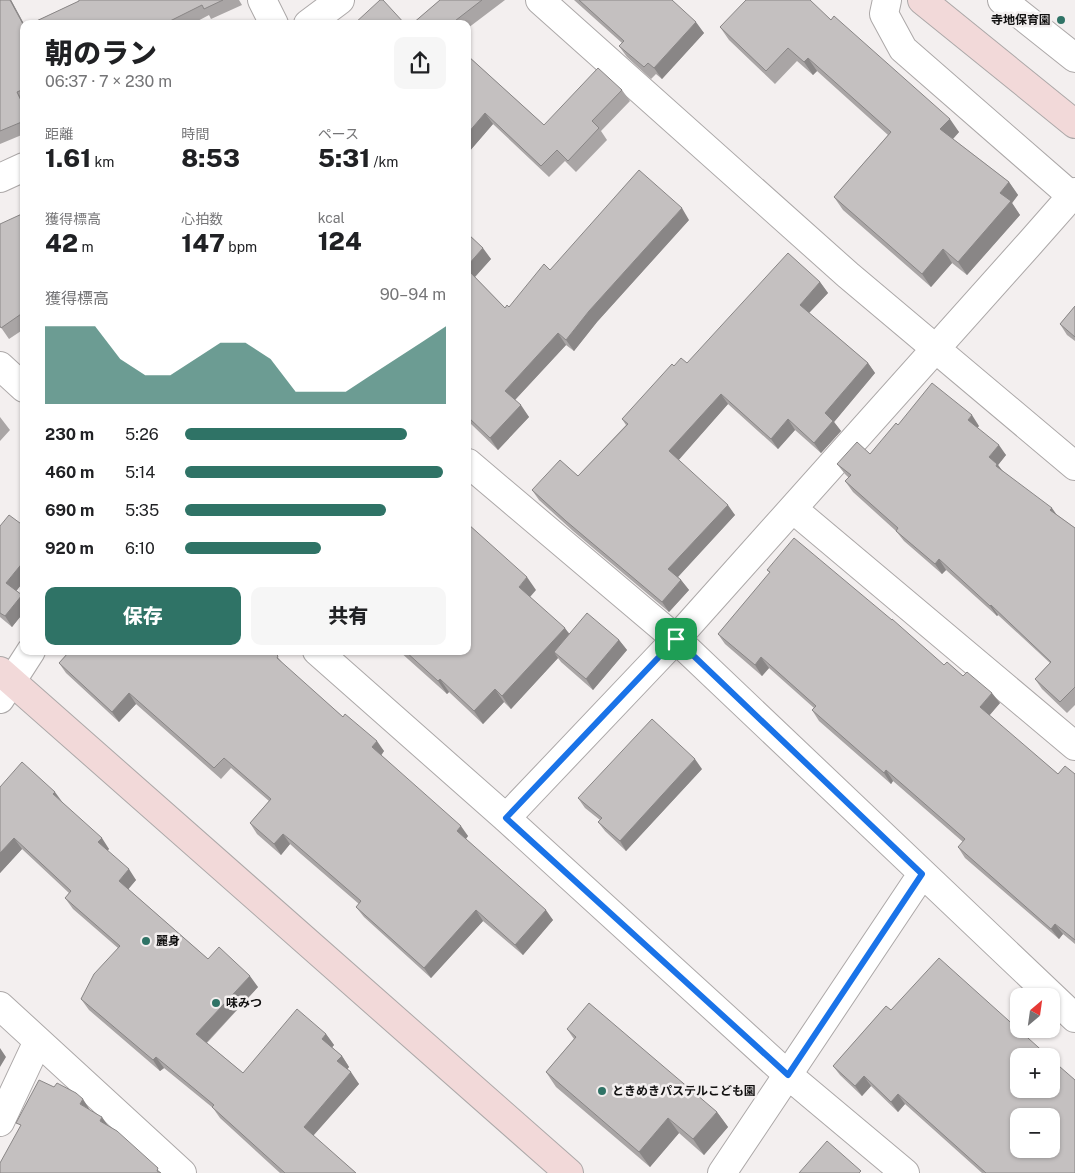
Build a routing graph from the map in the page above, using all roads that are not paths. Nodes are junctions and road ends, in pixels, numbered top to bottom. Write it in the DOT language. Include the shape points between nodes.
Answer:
graph roads {
  1 [pos="262,0"];
  2 [pos="340,0"];
  3 [pos="540,0"];
  4 [pos="887,0"];
  5 [pos="922,0"];
  6 [pos="1002,0"];
  7 [pos="272,20"];
  8 [pos="313,20"];
  9 [pos="1075,58"];
  10 [pos="1075,124"];
  11 [pos="20,169"];
  12 [pos="0,178"];
  13 [pos="1074,196"];
  14 [pos="936,349"];
  15 [pos="0,366"];
  16 [pos="20,384"];
  17 [pos="471,466"];
  18 [pos="1075,466"];
  19 [pos="793,509"];
  20 [pos="676,639"];
  21 [pos="28,655"];
  22 [pos="322,655"];
  23 [pos="4,684"];
  24 [pos="1075,746"];
  25 [pos="506,818"];
  26 [pos="922,874"];
  27 [pos="0,1006"];
  28 [pos="1075,1018"];
  29 [pos="38,1041"];
  30 [pos="788,1075"];
  31 [pos="0,1122"];
  32 [pos="182,1173"];
  33 [pos="569,1173"];
  34 [pos="722,1173"];
  35 [pos="905,1173"];
  1 -- 7 [label="street"];
  2 -- 8 [label="street"];
  3 -- 14 [label="street" via="848,275"];
  4 -- 13 [label="street" via="884,14 903,48"];
  5 -- 10 [label="street"];
  6 -- 9 [label="street"];
  11 -- 12 [label="street"];
  13 -- 14 [label="street"];
  14 -- 18 [label="street"];
  14 -- 19 [label="street"];
  15 -- 16 [label="street"];
  17 -- 20 [label="street"];
  19 -- 20 [label="street"];
  19 -- 24 [label="street"];
  20 -- 25 [label="street"];
  20 -- 26 [label="street"];
  21 -- 23 [label="street"];
  22 -- 25 [label="street"];
  23 -- 33 [label="street"];
  25 -- 30 [label="street"];
  26 -- 28 [label="street"];
  26 -- 30 [label="street"];
  27 -- 29 [label="street"];
  29 -- 31 [label="street"];
  29 -- 32 [label="street"];
  30 -- 34 [label="street"];
  30 -- 35 [label="street"];
}
